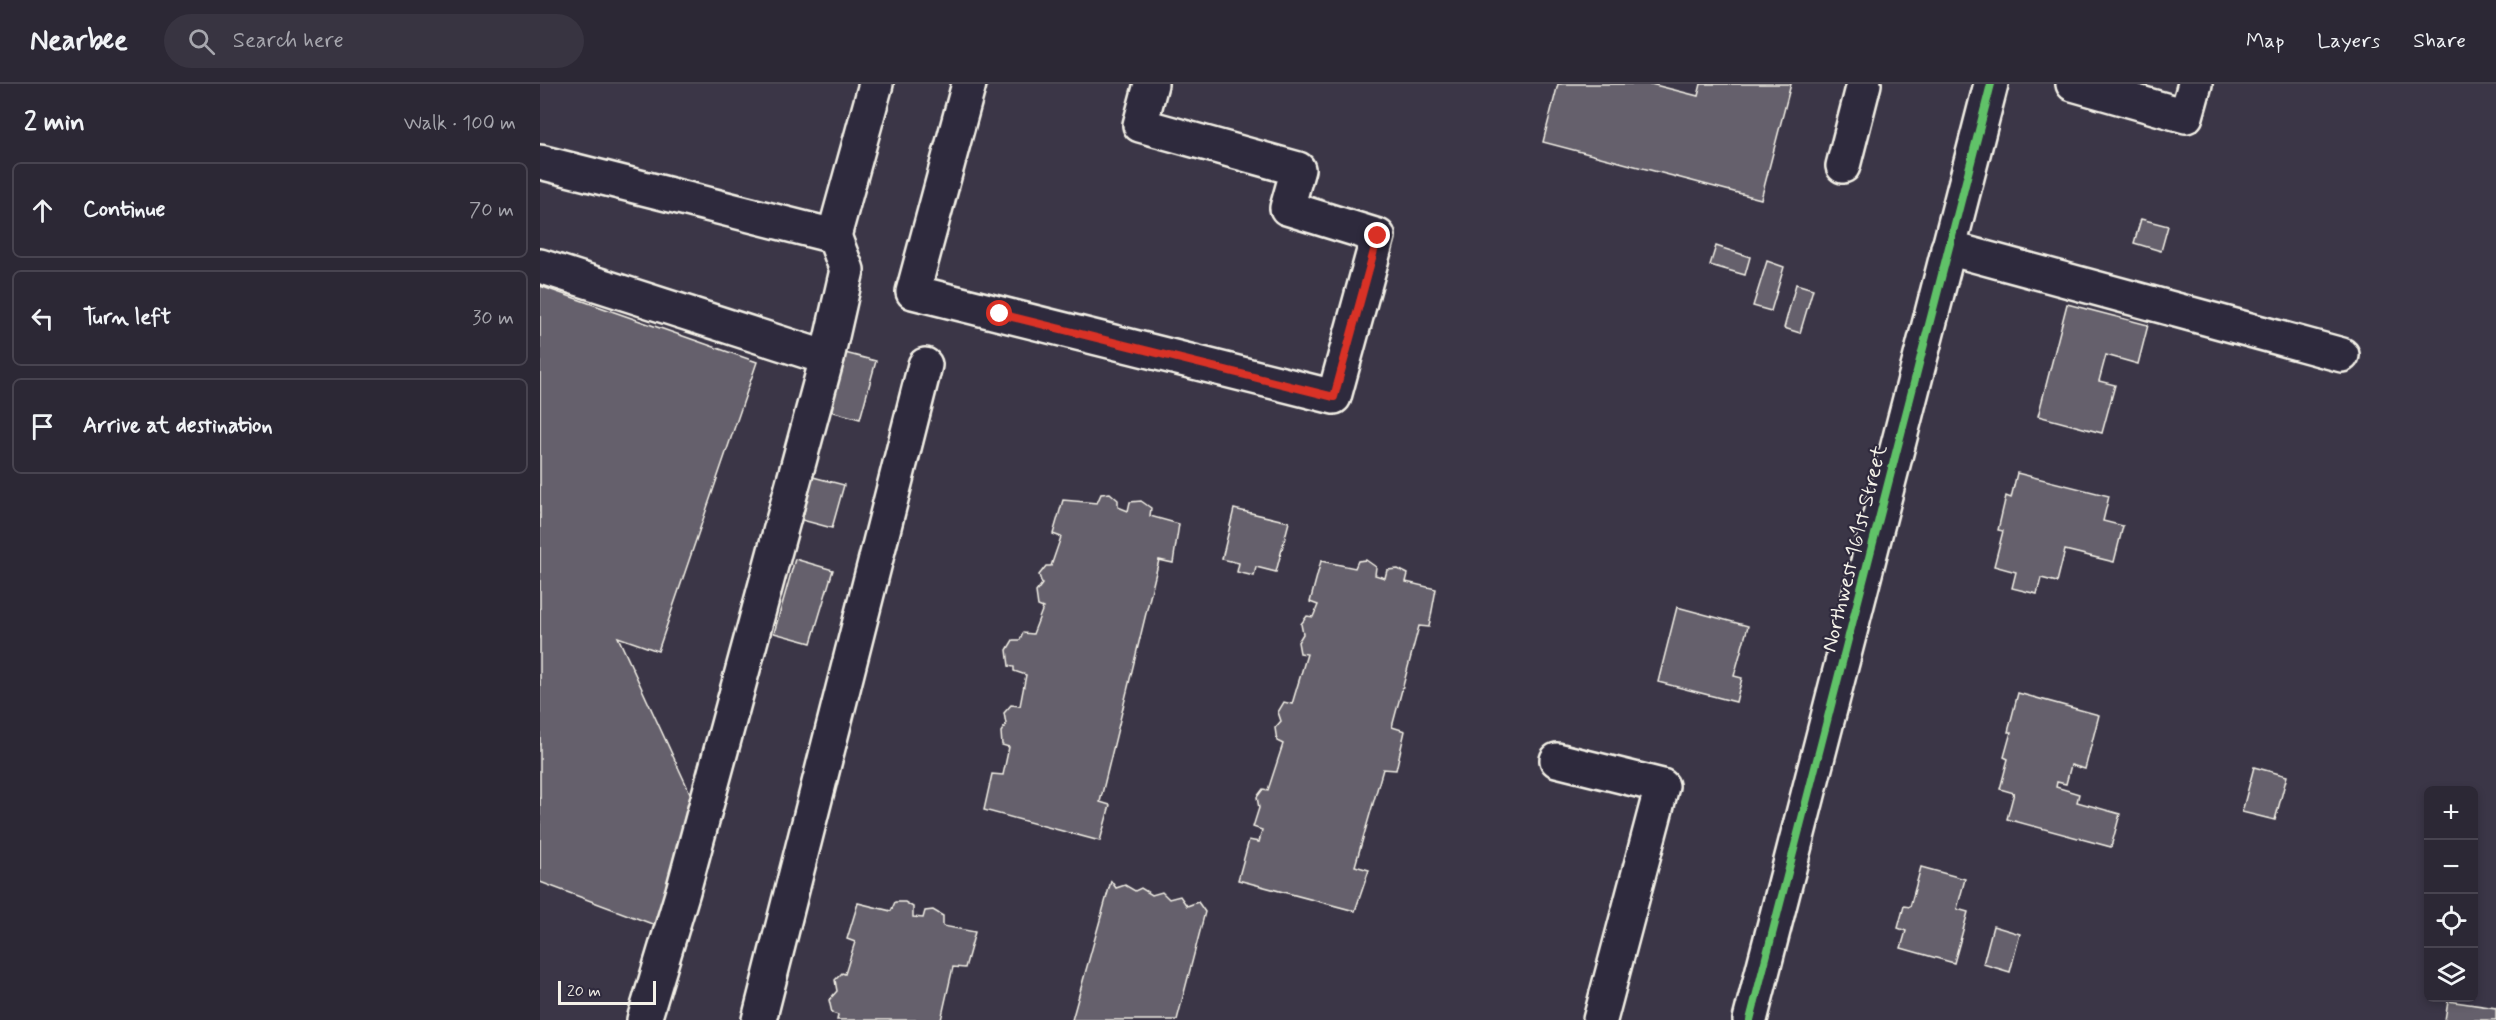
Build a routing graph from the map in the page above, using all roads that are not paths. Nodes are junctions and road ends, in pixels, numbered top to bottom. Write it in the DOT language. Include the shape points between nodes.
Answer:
graph roads {
  1 [pos="876,84"];
  2 [pos="969,84"];
  3 [pos="1151,84"];
  4 [pos="1864,84"];
  5 [pos="1991,84"];
  6 [pos="2073,84"];
  7 [pos="2195,84"];
  8 [pos="540,162"];
  9 [pos="1843,166"];
  10 [pos="834,236"];
  11 [pos="1948,248"];
  12 [pos="540,266"];
  13 [pos="2342,355"];
  14 [pos="826,358"];
  15 [pos="925,365"];
  16 [pos="1557,760"];
  17 [pos="644,1020"];
  18 [pos="759,1020"];
  19 [pos="1600,1020"];
  20 [pos="1750,1020"];
  1 -- 10 [label="street"];
  2 -- 3 [label="street" via="913,292 1334,397 1378,236 1287,208 1298,169 1140,125"];
  4 -- 9 [label="street"];
  5 -- 11 [label="street, Northwest 161st Street"];
  6 -- 7 [label="street" via="2186,116"];
  8 -- 10 [label="street"];
  10 -- 14 [label="street" via="848,270"];
  11 -- 13 [label="street"];
  11 -- 20 [label="street, Northwest 161st Street"];
  12 -- 14 [label="street"];
  14 -- 17 [label="street" via="683,891"];
  15 -- 18 [label="street"];
  16 -- 19 [label="street" via="1662,786"];
}
